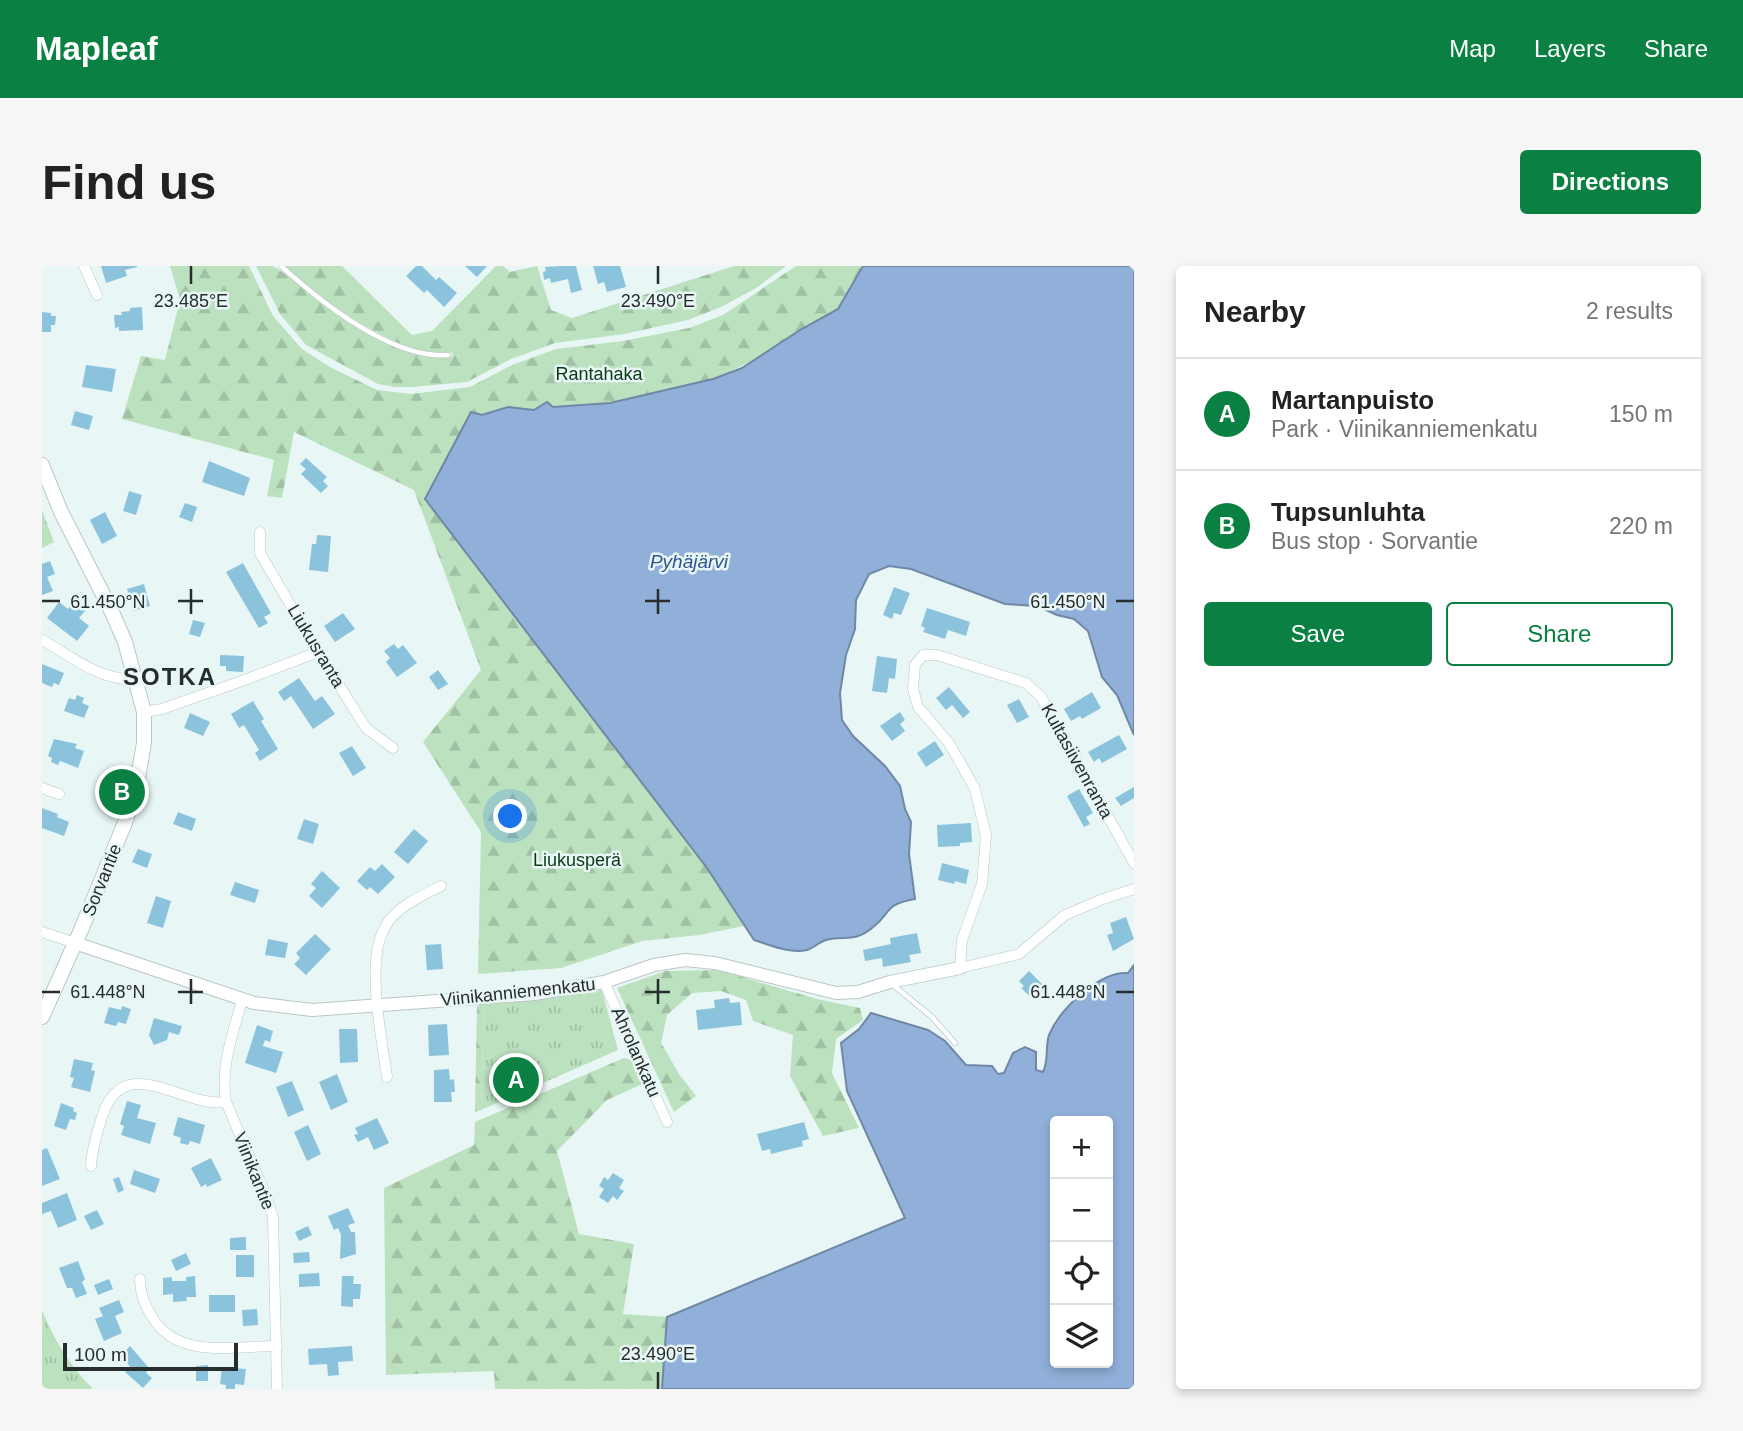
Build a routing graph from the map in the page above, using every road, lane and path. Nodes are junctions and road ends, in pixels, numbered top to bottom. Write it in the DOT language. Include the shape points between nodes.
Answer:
graph roads {
  1 [pos="84,266"];
  2 [pos="281,266"];
  3 [pos="97,295"];
  4 [pos="448,355"];
  5 [pos="42,465"];
  6 [pos="260,532"];
  7 [pos="42,640"];
  8 [pos="318,652"];
  9 [pos="136,679"];
  10 [pos="144,712"];
  11 [pos="393,748"];
  12 [pos="42,788"];
  13 [pos="59,794"];
  14 [pos="1134,863"];
  15 [pos="441,886"];
  16 [pos="1134,890"];
  17 [pos="42,932"];
  18 [pos="75,943"];
  19 [pos="960,968"];
  20 [pos="604,982"];
  21 [pos="890,982"];
  22 [pos="242,1000"];
  23 [pos="377,1005"];
  24 [pos="42,1017"];
  25 [pos="955,1043"];
  26 [pos="387,1077"];
  27 [pos="226,1102"];
  28 [pos="667,1122"];
  29 [pos="91,1166"];
  30 [pos="140,1279"];
  31 [pos="277,1346"];
  32 [pos="277,1389"];
  1 -- 3 [label="street"];
  2 -- 4 [label="lane" via="342,314 376,334 423,354"];
  5 -- 9 [label="main road, Sorvantie" via="112,611"];
  6 -- 8 [label="street, Liukusranta" via="260,553"];
  7 -- 9 [label="street" via="107,676"];
  8 -- 10 [label="street"];
  8 -- 11 [label="street, Liukusranta" via="366,728"];
  9 -- 10 [label="main road, Sorvantie"];
  10 -- 18 [label="main road, Sorvantie" via="143,758 135,795"];
  12 -- 13 [label="street"];
  14 -- 19 [label="street, Kultasiivenranta" via="1041,697 1026,683 937,655 923,655 915,665 913,689 918,707 949,743 975,789 986,836 982,884 962,940"];
  15 -- 23 [label="street" via="416,899 385,926 376,957"];
  16 -- 19 [label="street" via="1066,915 1019,954"];
  17 -- 18 [label="street"];
  18 -- 22 [label="street, Viinikanniemenkatu"];
  18 -- 24 [label="main road, Sorvantie"];
  19 -- 21 [label="street, Viinikanniemenkatu"];
  20 -- 21 [label="street, Viinikanniemenkatu" via="662,963 697,960 836,993"];
  20 -- 23 [label="street, Viinikanniemenkatu" via="534,994"];
  20 -- 28 [label="street, Ahrolankatu"];
  21 -- 25 [label="lane"];
  22 -- 23 [label="street, Viinikanniemenkatu" via="293,1009"];
  22 -- 27 [label="street, Viinikantie" via="226,1057"];
  23 -- 26 [label="street"];
  27 -- 29 [label="street" via="205,1101 146,1084 122,1087 105,1109"];
  27 -- 31 [label="street, Viinikantie" via="270,1206"];
  30 -- 31 [label="street" via="147,1309 173,1340 208,1347"];
  31 -- 32 [label="street, Viinikantie"];
}
